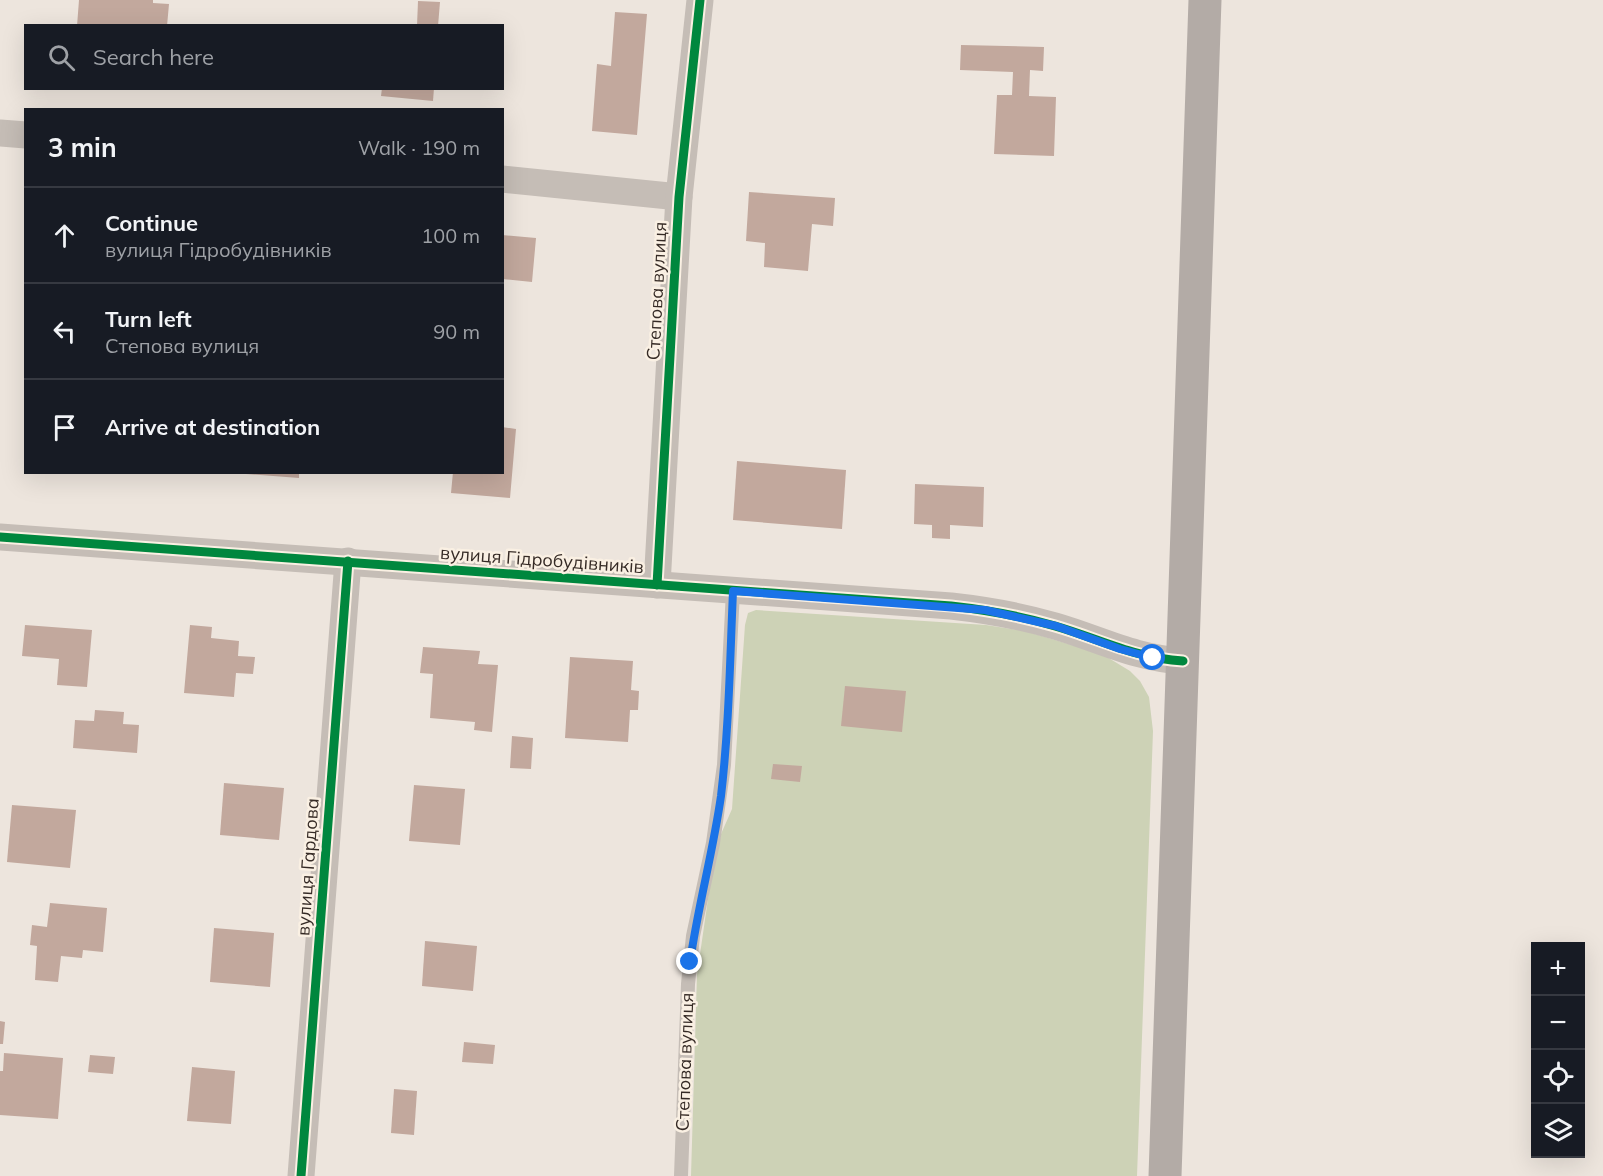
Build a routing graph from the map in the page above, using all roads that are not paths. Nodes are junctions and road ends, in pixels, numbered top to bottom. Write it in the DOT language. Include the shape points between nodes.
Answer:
graph roads {
  1 [pos="700,0"];
  2 [pos="1205,0"];
  3 [pos="0,133"];
  4 [pos="24,135"];
  5 [pos="504,179"];
  6 [pos="679,197"];
  7 [pos="0,537"];
  8 [pos="348,561"];
  9 [pos="657,585"];
  10 [pos="733,591"];
  11 [pos="1183,661"];
  12 [pos="301,1176"];
  13 [pos="681,1176"];
  14 [pos="1165,1176"];
  1 -- 6 [label="street, Степова вулиця"];
  2 -- 11 [label="main road"];
  3 -- 4 [label="street"];
  5 -- 6 [label="street"];
  6 -- 9 [label="street, Степова вулиця"];
  7 -- 8 [label="street, вулиця Гідробудівників"];
  8 -- 9 [label="street, вулиця Гідробудівників"];
  8 -- 12 [label="street, вулиця Гардова"];
  9 -- 10 [label="street, вулиця Гідробудівників"];
  10 -- 11 [label="street, вулиця Гідробудівників" via="985,610 1056,626 1153,658"];
  10 -- 13 [label="lane, Степова вулиця" via="723,779 693,936 688,984"];
  11 -- 14 [label="main road"];
}
